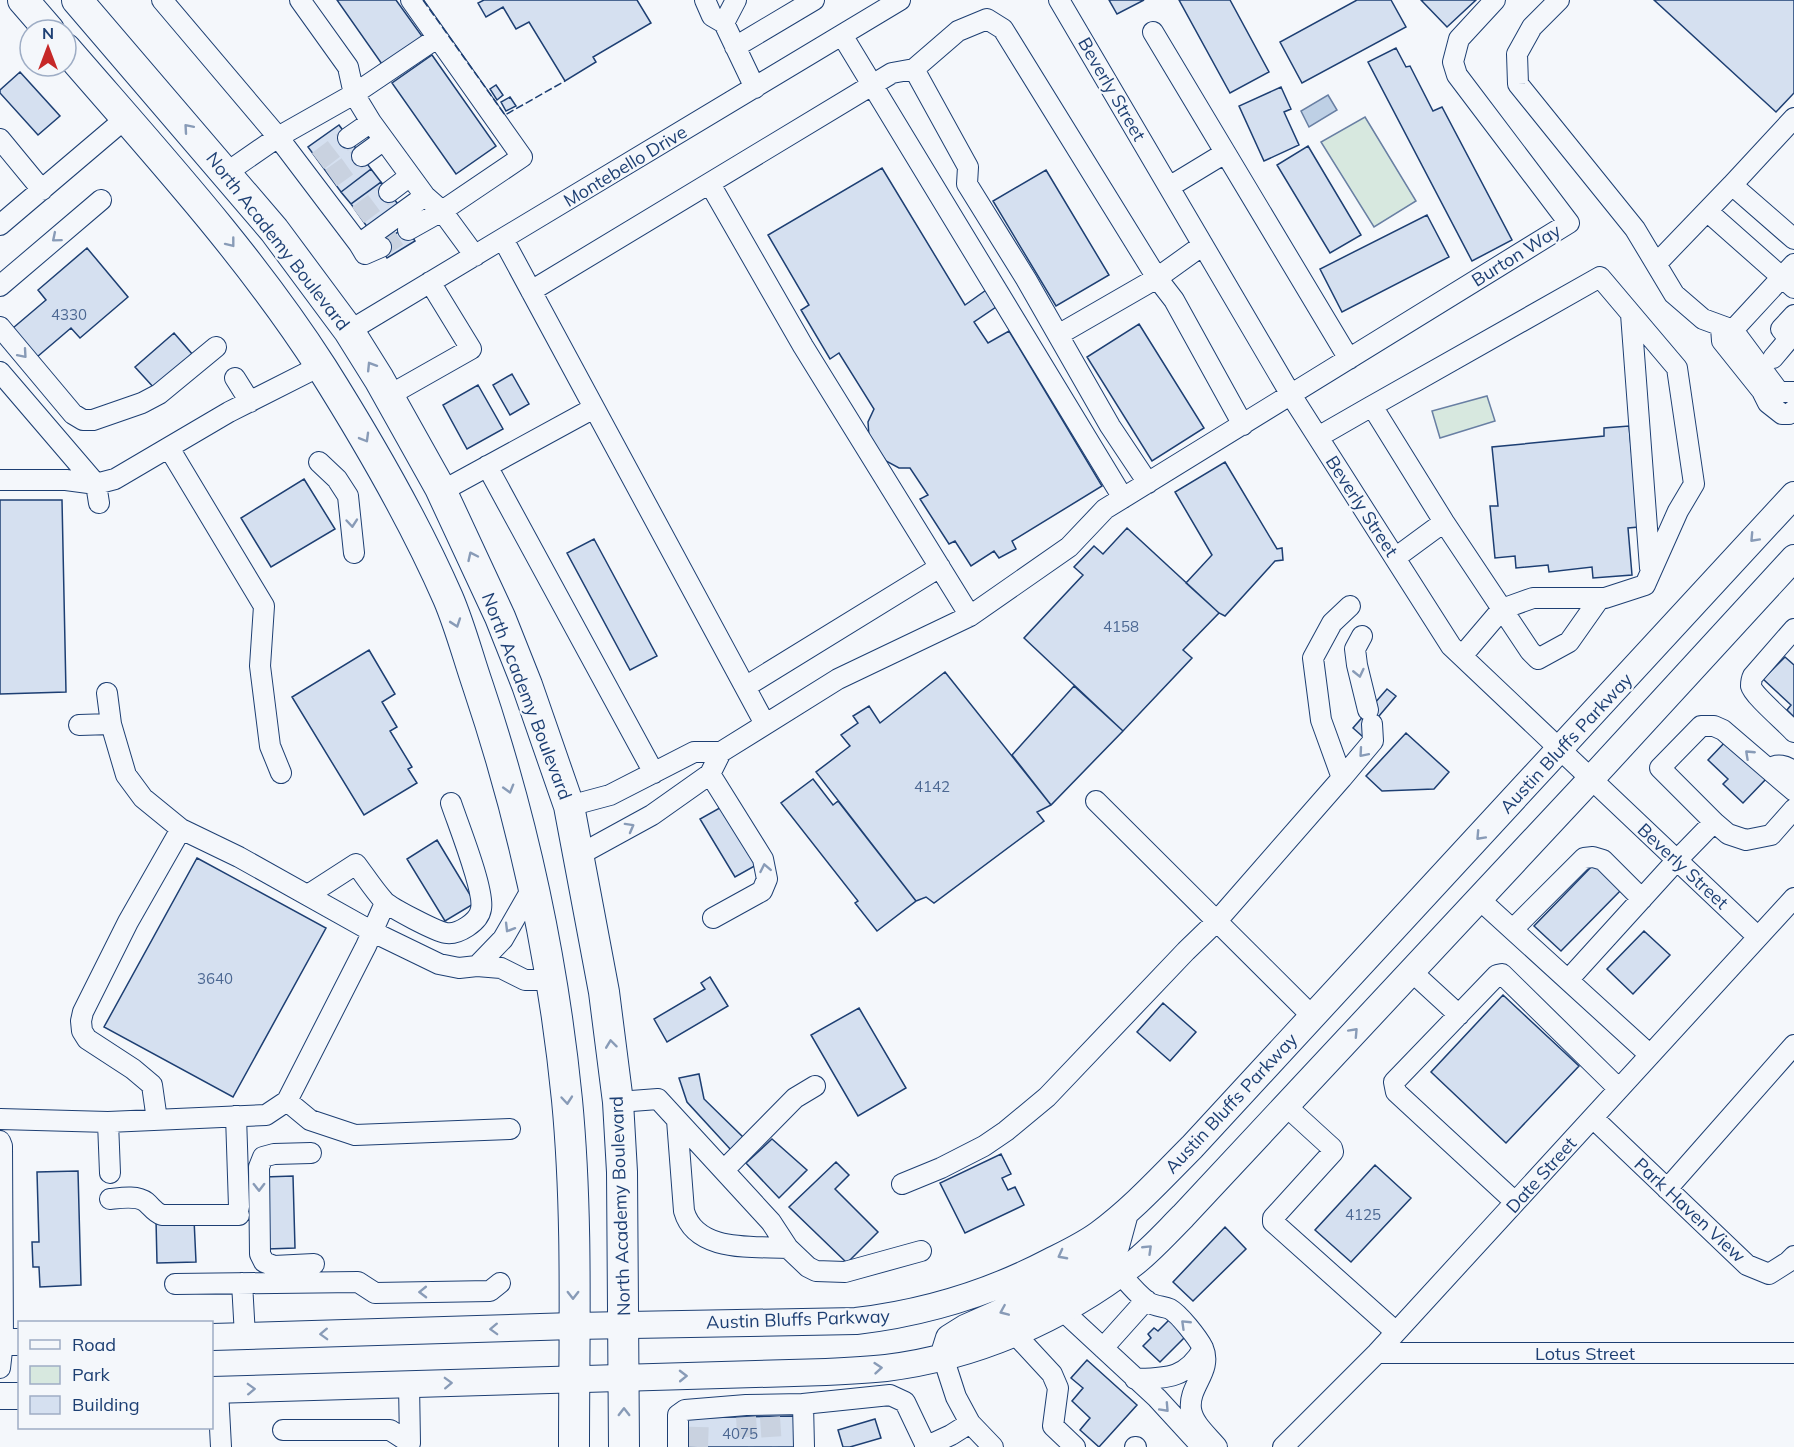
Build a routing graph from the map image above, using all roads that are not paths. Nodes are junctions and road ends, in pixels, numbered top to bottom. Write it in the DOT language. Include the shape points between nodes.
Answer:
graph roads {
  1 [pos="23,0"];
  2 [pos="77,0"];
  3 [pos="162,0"];
  4 [pos="300,0"];
  5 [pos="411,0"];
  6 [pos="705,0"];
  7 [pos="736,0"];
  8 [pos="1059,0"];
  9 [pos="1495,0"];
  10 [pos="1559,0"];
  11 [pos="802,3"];
  12 [pos="891,3"];
  13 [pos="39,18"];
  14 [pos="724,24"];
  15 [pos="1153,32"];
  16 [pos="842,35"];
  17 [pos="437,38"];
  18 [pos="735,47"];
  19 [pos="78,63"];
  20 [pos="914,69"];
  21 [pos="87,73"];
  22 [pos="873,86"];
  23 [pos="755,88"];
  24 [pos="354,94"];
  25 [pos="126,118"];
  26 [pos="1794,118"];
  27 [pos="371,122"];
  28 [pos="278,137"];
  29 [pos="348,138"];
  30 [pos="0,139"];
  31 [pos="384,140"];
  32 [pos="1225,153"];
  33 [pos="362,156"];
  34 [pos="226,173"];
  35 [pos="410,176"];
  36 [pos="710,184"];
  37 [pos="1732,185"];
  38 [pos="1169,187"];
  39 [pos="42,190"];
  40 [pos="389,192"];
  41 [pos="425,196"];
  42 [pos="101,200"];
  43 [pos="442,211"];
  44 [pos="1707,211"];
  45 [pos="0,225"];
  46 [pos="408,230"];
  47 [pos="503,239"];
  48 [pos="1794,239"];
  49 [pos="359,244"];
  50 [pos="1203,245"];
  51 [pos="381,247"];
  52 [pos="475,256"];
  53 [pos="1656,264"];
  54 [pos="1790,276"];
  55 [pos="1157,278"];
  56 [pos="430,282"];
  57 [pos="0,286"];
  58 [pos="531,291"];
  59 [pos="1631,314"];
  60 [pos="1794,315"];
  61 [pos="0,327"];
  62 [pos="1727,329"];
  63 [pos="349,331"];
  64 [pos="1058,335"];
  65 [pos="216,347"];
  66 [pos="1773,358"];
  67 [pos="1349,359"];
  68 [pos="320,366"];
  69 [pos="0,372"];
  70 [pos="235,378"];
  71 [pos="47,381"];
  72 [pos="1794,392"];
  73 [pos="1291,395"];
  74 [pos="388,396"];
  75 [pos="24,400"];
  76 [pos="250,402"];
  77 [pos="1372,406"];
  78 [pos="594,408"];
  79 [pos="1794,410"];
  80 [pos="1243,425"];
  81 [pos="1318,437"];
  82 [pos="169,448"];
  83 [pos="319,462"];
  84 [pos="487,466"];
  85 [pos="0,480"];
  86 [pos="1148,483"];
  87 [pos="441,489"];
  88 [pos="97,494"];
  89 [pos="1794,495"];
  90 [pos="1123,498"];
  91 [pos="1444,522"];
  92 [pos="354,553"];
  93 [pos="1395,558"];
  94 [pos="1794,558"];
  95 [pos="940,567"];
  96 [pos="1650,573"];
  97 [pos="1600,598"];
  98 [pos="1350,606"];
  99 [pos="1502,609"];
  100 [pos="970,616"];
  101 [pos="1794,629"];
  102 [pos="1362,636"];
  103 [pos="1462,656"];
  104 [pos="1753,676"];
  105 [pos="745,687"];
  106 [pos="107,693"];
  107 [pos="111,724"];
  108 [pos="765,724"];
  109 [pos="79,725"];
  110 [pos="1794,732"];
  111 [pos="1794,741"];
  112 [pos="1559,750"];
  113 [pos="721,752"];
  114 [pos="1769,769"];
  115 [pos="1794,772"];
  116 [pos="281,773"];
  117 [pos="654,773"];
  118 [pos="710,774"];
  119 [pos="1342,778"];
  120 [pos="1591,779"];
  121 [pos="1794,791"];
  122 [pos="1096,801"];
  123 [pos="451,803"];
  124 [pos="568,806"];
  125 [pos="1794,809"];
  126 [pos="1714,822"];
  127 [pos="181,829"];
  128 [pos="579,855"];
  129 [pos="1677,860"];
  130 [pos="534,885"];
  131 [pos="308,895"];
  132 [pos="1794,898"];
  133 [pos="1479,899"];
  134 [pos="1642,899"];
  135 [pos="385,903"];
  136 [pos="713,918"];
  137 [pos="1216,922"];
  138 [pos="1513,929"];
  139 [pos="373,932"];
  140 [pos="1758,937"];
  141 [pos="477,966"];
  142 [pos="1411,971"];
  143 [pos="551,980"];
  144 [pos="1568,980"];
  145 [pos="1459,1014"];
  146 [pos="1312,1016"];
  147 [pos="1794,1045"];
  148 [pos="1650,1055"];
  149 [pos="1315,1073"];
  150 [pos="814,1086"];
  151 [pos="1619,1089"];
  152 [pos="287,1101"];
  153 [pos="618,1102"];
  154 [pos="1286,1106"];
  155 [pos="236,1116"];
  156 [pos="1593,1118"];
  157 [pos="0,1119"];
  158 [pos="158,1120"];
  159 [pos="677,1120"];
  160 [pos="108,1122"];
  161 [pos="510,1129"];
  162 [pos="0,1141"];
  163 [pos="311,1153"];
  164 [pos="724,1170"];
  165 [pos="110,1173"];
  166 [pos="902,1184"];
  167 [pos="1667,1189"];
  168 [pos="110,1199"];
  169 [pos="1515,1202"];
  170 [pos="1125,1214"];
  171 [pos="788,1248"];
  172 [pos="921,1251"];
  173 [pos="1794,1256"];
  174 [pos="314,1264"];
  175 [pos="1119,1272"];
  176 [pos="242,1283"];
  177 [pos="500,1283"];
  178 [pos="175,1284"];
  179 [pos="1146,1300"];
  180 [pos="1062,1310"];
  181 [pos="623,1325"];
  182 [pos="573,1326"];
  183 [pos="1396,1332"];
  184 [pos="1014,1333"];
  185 [pos="245,1336"];
  186 [pos="213,1337"];
  187 [pos="7,1342"];
  188 [pos="1103,1348"];
  189 [pos="1203,1349"];
  190 [pos="1377,1353"];
  191 [pos="1794,1353"];
  192 [pos="943,1357"];
  193 [pos="0,1368"];
  194 [pos="767,1374"];
  195 [pos="625,1377"];
  196 [pos="1164,1378"];
  197 [pos="1135,1379"];
  198 [pos="574,1380"];
  199 [pos="409,1384"];
  200 [pos="215,1390"];
  201 [pos="1193,1390"];
  202 [pos="0,1396"];
  203 [pos="18,1396"];
  204 [pos="803,1404"];
  205 [pos="770,1410"];
  206 [pos="970,1423"];
  207 [pos="283,1430"];
  208 [pos="390,1439"];
  209 [pos="950,1441"];
  210 [pos="221,1447"];
  211 [pos="574,1447"];
  212 [pos="624,1447"];
  213 [pos="678,1447"];
  214 [pos="804,1447"];
  215 [pos="925,1447"];
  216 [pos="993,1447"];
  217 [pos="1075,1447"];
  218 [pos="1202,1447"];
  219 [pos="1217,1447"];
  220 [pos="1283,1447"];
  1 -- 13 [label="highway"];
  34 -- 2 [label="highway, North Academy Boulevard, one-way"];
  3 -- 28 [label="street"];
  4 -- 24 [label="street" via="348,67"];
  5 -- 17 [label="street"];
  6 -- 14 [label="street" via="712,16"];
  7 -- 14 [label="street"];
  8 -- 38 [label="street, Beverly Street"];
  9 -- 67 [label="street, Burton Way" via="1459,39 1453,62 1457,75 1569,223"];
  10 -- 53 [label="street" via="1532,27 1517,54 1518,84 1635,229"];
  11 -- 18 [label="street"];
  12 -- 16 [label="street, Montebello Drive"];
  14 -- 18 [label="street"];
  15 -- 32 [label="street"];
  16 -- 22 [label="street"];
  16 -- 23 [label="street, Montebello Drive"];
  17 -- 24 [label="street"];
  17 -- 43 [label="street" via="522,157"];
  18 -- 23 [label="street"];
  19 -- 21 [label="highway"];
  20 -- 22 [label="street" via="892,73"];
  20 -- 55 [label="street" via="958,31 987,19 1003,28"];
  20 -- 64 [label="street" via="968,166 967,184"];
  21 -- 25 [label="highway"];
  21 -- 63 [label="highway" via="131,93 269,256 308,310"];
  22 -- 36 [label="street"];
  22 -- 90 [label="street"];
  23 -- 47 [label="street, Montebello Drive"];
  24 -- 27 [label="street"];
  24 -- 28 [label="street"];
  25 -- 39 [label="street"];
  25 -- 68 [label="highway, one-way" via="232,243"];
  26 -- 37 [label="street"];
  27 -- 29 [label="street"];
  27 -- 31 [label="street"];
  28 -- 34 [label="street"];
  28 -- 49 [label="street" via="311,165 352,219"];
  30 -- 39 [label="street"];
  31 -- 33 [label="street"];
  31 -- 35 [label="street"];
  32 -- 38 [label="street"];
  32 -- 67 [label="street"];
  34 -- 63 [label="highway, North Academy Boulevard"];
  35 -- 40 [label="street"];
  35 -- 41 [label="street"];
  36 -- 58 [label="street"];
  36 -- 95 [label="street" via="803,346"];
  37 -- 44 [label="street"];
  37 -- 48 [label="street"];
  38 -- 50 [label="street, Beverly Street"];
  39 -- 45 [label="street"];
  41 -- 43 [label="street"];
  41 -- 49 [label="street"];
  42 -- 57 [label="street, one-way"];
  43 -- 46 [label="street"];
  43 -- 52 [label="street"];
  44 -- 53 [label="street"];
  44 -- 54 [label="street"];
  47 -- 52 [label="street, Montebello Drive"];
  47 -- 58 [label="street"];
  49 -- 51 [label="street" via="365,254"];
  50 -- 55 [label="street"];
  50 -- 73 [label="street, Beverly Street"];
  52 -- 56 [label="street, Montebello Drive"];
  53 -- 62 [label="street" via="1674,294 1703,319"];
  54 -- 62 [label="street"];
  55 -- 64 [label="street"];
  55 -- 80 [label="street" via="1174,300"];
  56 -- 63 [label="street, Montebello Drive"];
  56 -- 74 [label="street" via="471,349"];
  58 -- 78 [label="street"];
  59 -- 77 [label="street" via="1600,277"];
  59 -- 96 [label="street"];
  59 -- 96 [label="street" via="1677,368 1694,484"];
  60 -- 66 [label="street" via="1781,329 1789,339"];
  61 -- 71 [label="street, one-way"];
  62 -- 72 [label="street" via="1779,392"];
  62 -- 79 [label="street" via="1722,341 1768,403 1782,414"];
  74 -- 63 [label="highway, North Academy Boulevard, one-way"];
  64 -- 86 [label="street"];
  65 -- 71 [label="street" via="159,394 93,420 73,414"];
  67 -- 73 [label="street, Burton Way"];
  68 -- 76 [label="street"];
  68 -- 87 [label="highway" via="336,366 348,372 408,471 418,480"];
  68 -- 130 [label="highway, one-way" via="416,531 449,601 493,733"];
  69 -- 75 [label="street"];
  70 -- 76 [label="street"];
  71 -- 75 [label="street"];
  73 -- 80 [label="street, Burton Way"];
  73 -- 81 [label="street, Beverly Street"];
  74 -- 87 [label="highway, North Academy Boulevard"];
  75 -- 88 [label="street"];
  76 -- 82 [label="street"];
  77 -- 81 [label="street"];
  77 -- 91 [label="street"];
  78 -- 84 [label="street"];
  78 -- 105 [label="street"];
  80 -- 86 [label="street, Burton Way"];
  81 -- 93 [label="street, Beverly Street"];
  82 -- 88 [label="street"];
  82 -- 116 [label="street" via="264,606 260,666 270,746"];
  83 -- 92 [label="street, one-way" via="338,479 348,496"];
  84 -- 87 [label="street"];
  84 -- 117 [label="street"];
  85 -- 88 [label="street" via="66,480"];
  86 -- 90 [label="street, Burton Way"];
  124 -- 87 [label="highway, North Academy Boulevard, one-way" via="516,656"];
  89 -- 112 [label="main road, Austin Bluffs Parkway, one-way"];
  90 -- 100 [label="street, Burton Way" via="1105,509 1070,547"];
  91 -- 93 [label="street"];
  91 -- 99 [label="street"];
  93 -- 103 [label="street, Beverly Street" via="1451,646"];
  94 -- 120 [label="main road"];
  95 -- 100 [label="street"];
  95 -- 105 [label="street"];
  96 -- 97 [label="street" via="1645,585"];
  97 -- 99 [label="street" via="1533,598"];
  97 -- 99 [label="street" via="1569,642 1538,659"];
  98 -- 119 [label="street" via="1332,623 1313,658 1321,720"];
  99 -- 103 [label="street"];
  100 -- 108 [label="street, Burton Way" via="838,678"];
  101 -- 104 [label="street"];
  102 -- 119 [label="street, one-way" via="1355,649 1373,741"];
  103 -- 112 [label="street, Beverly Street"];
  104 -- 110 [label="street" via="1755,695"];
  104 -- 111 [label="street" via="1741,695"];
  105 -- 108 [label="street"];
  106 -- 107 [label="street"];
  107 -- 109 [label="street"];
  107 -- 127 [label="street" via="126,775 144,798"];
  108 -- 113 [label="street, Burton Way"];
  112 -- 120 [label="street, Beverly Street"];
  112 -- 146 [label="main road, Austin Bluffs Parkway, one-way"];
  113 -- 117 [label="street" via="694,752"];
  113 -- 118 [label="street"];
  114 -- 115 [label="street" via="1783,765"];
  114 -- 121 [label="street"];
  114 -- 126 [label="street, one-way" via="1723,730 1701,726 1660,768"];
  117 -- 124 [label="street" via="610,795"];
  128 -- 118 [label="street, one-way" via="652,815"];
  136 -- 118 [label="street, one-way" via="762,891 767,879 764,859"];
  119 -- 137 [label="street"];
  120 -- 129 [label="street, Beverly Street"];
  120 -- 133 [label="main road"];
  122 -- 137 [label="street"];
  123 -- 135 [label="street" via="482,893 482,910 473,922 447,934"];
  124 -- 128 [label="highway, North Academy Boulevard"];
  125 -- 126 [label="street" via="1771,835 1746,840 1728,834"];
  126 -- 129 [label="street"];
  127 -- 131 [label="street"];
  127 -- 158 [label="street" via="142,878 128,922 81,1021 87,1039 152,1085"];
  153 -- 128 [label="highway, North Academy Boulevard, one-way" via="604,992"];
  129 -- 134 [label="street"];
  129 -- 140 [label="street, Beverly Street"];
  130 -- 141 [label="street, one-way" via="503,939"];
  130 -- 143 [label="highway"];
  131 -- 135 [label="street" via="356,864"];
  131 -- 139 [label="street"];
  132 -- 140 [label="street, Date Street"];
  133 -- 138 [label="street"];
  133 -- 142 [label="main road"];
  134 -- 138 [label="street" via="1603,860 1584,858"];
  134 -- 144 [label="street"];
  135 -- 139 [label="street"];
  137 -- 146 [label="street"];
  137 -- 166 [label="street" via="1047,1097 984,1146"];
  138 -- 144 [label="street"];
  139 -- 141 [label="street" via="440,964"];
  139 -- 152 [label="street"];
  140 -- 148 [label="street, Date Street"];
  141 -- 143 [label="street" via="501,968 525,980"];
  142 -- 145 [label="street"];
  149 -- 142 [label="main road, one-way"];
  143 -- 182 [label="highway, one-way" via="566,1090 572,1179"];
  144 -- 148 [label="street"];
  145 -- 151 [label="street" via="1502,974"];
  145 -- 169 [label="street" via="1394,1082 1394,1087"];
  146 -- 149 [label="main road, Austin Bluffs Parkway" via="1319,1040"];
  146 -- 170 [label="main road, Austin Bluffs Parkway"];
  147 -- 167 [label="street"];
  148 -- 151 [label="street, Date Street"];
  149 -- 154 [label="main road"];
  150 -- 164 [label="street" via="795,1098"];
  151 -- 156 [label="street, Date Street"];
  152 -- 155 [label="street" via="266,1115"];
  152 -- 161 [label="street" via="310,1120 355,1135"];
  153 -- 159 [label="street" via="658,1099"];
  153 -- 181 [label="highway, North Academy Boulevard"];
  175 -- 154 [label="main road, one-way" via="1183,1216"];
  154 -- 183 [label="street" via="1334,1152 1273,1222"];
  155 -- 158 [label="street"];
  155 -- 168 [label="street" via="239,1211 162,1215 138,1198"];
  156 -- 167 [label="street, Park Haven View"];
  156 -- 169 [label="street, Date Street"];
  157 -- 160 [label="street"];
  158 -- 160 [label="street"];
  159 -- 164 [label="street"];
  159 -- 171 [label="street" via="684,1211 697,1233 717,1243"];
  160 -- 165 [label="street"];
  162 -- 187 [label="street"];
  163 -- 174 [label="street, one-way" via="263,1157 259,1167 260,1254 264,1262 274,1266"];
  164 -- 171 [label="street" via="771,1222"];
  167 -- 173 [label="street, Park Haven View" via="1747,1265 1770,1274"];
  169 -- 183 [label="street, Date Street"];
  170 -- 181 [label="main road, Austin Bluffs Parkway, one-way" via="1096,1236 1028,1273 986,1290 896,1316 856,1321"];
  170 -- 192 [label="main road, one-way" via="1116,1246 1033,1298 965,1328 950,1338"];
  171 -- 172 [label="street" via="816,1271 845,1272"];
  175 -- 179 [label="street"];
  175 -- 180 [label="main road"];
  177 -- 176 [label="street, one-way" via="490,1290 375,1293 358,1282"];
  176 -- 178 [label="street"];
  176 -- 185 [label="street"];
  179 -- 188 [label="street"];
  189 -- 179 [label="street, one-way" via="1196,1334 1170,1309"];
  180 -- 184 [label="main road"];
  180 -- 188 [label="street"];
  181 -- 182 [label="main road, Austin Bluffs Parkway"];
  181 -- 195 [label="highway, North Academy Boulevard"];
  182 -- 185 [label="main road, Austin Bluffs Parkway, one-way"];
  182 -- 198 [label="highway"];
  183 -- 190 [label="street, Date Street"];
  184 -- 192 [label="main road"];
  184 -- 217 [label="street" via="1052,1374 1058,1388 1053,1425"];
  185 -- 186 [label="main road, Austin Bluffs Parkway"];
  187 -- 193 [label="street"];
  188 -- 197 [label="street"];
  189 -- 196 [label="street" via="1185,1371"];
  189 -- 201 [label="street" via="1205,1365"];
  190 -- 191 [label="street, Lotus Street"];
  190 -- 220 [label="street, Date Street"];
  194 -- 192 [label="main road, one-way" via="886,1368"];
  192 -- 206 [label="street"];
  195 -- 194 [label="main road, one-way"];
  194 -- 205 [label="street"];
  195 -- 198 [label="main road"];
  212 -- 195 [label="highway, North Academy Boulevard, one-way"];
  196 -- 197 [label="street"];
  196 -- 201 [label="street"];
  197 -- 218 [label="street, one-way"];
  199 -- 198 [label="main road, one-way"];
  198 -- 211 [label="highway"];
  200 -- 199 [label="main road, one-way"];
  199 -- 208 [label="street" via="410,1443"];
  200 -- 210 [label="street"];
  201 -- 219 [label="street" via="1191,1409 1197,1424"];
  202 -- 203 [label="main road"];
  204 -- 205 [label="street"];
  204 -- 214 [label="street"];
  204 -- 215 [label="street" via="890,1395 905,1402"];
  205 -- 213 [label="street" via="698,1414 685,1410 678,1415"];
  206 -- 209 [label="street"];
  206 -- 216 [label="street"];
  207 -- 208 [label="street"];
  209 -- 215 [label="street"];
}
